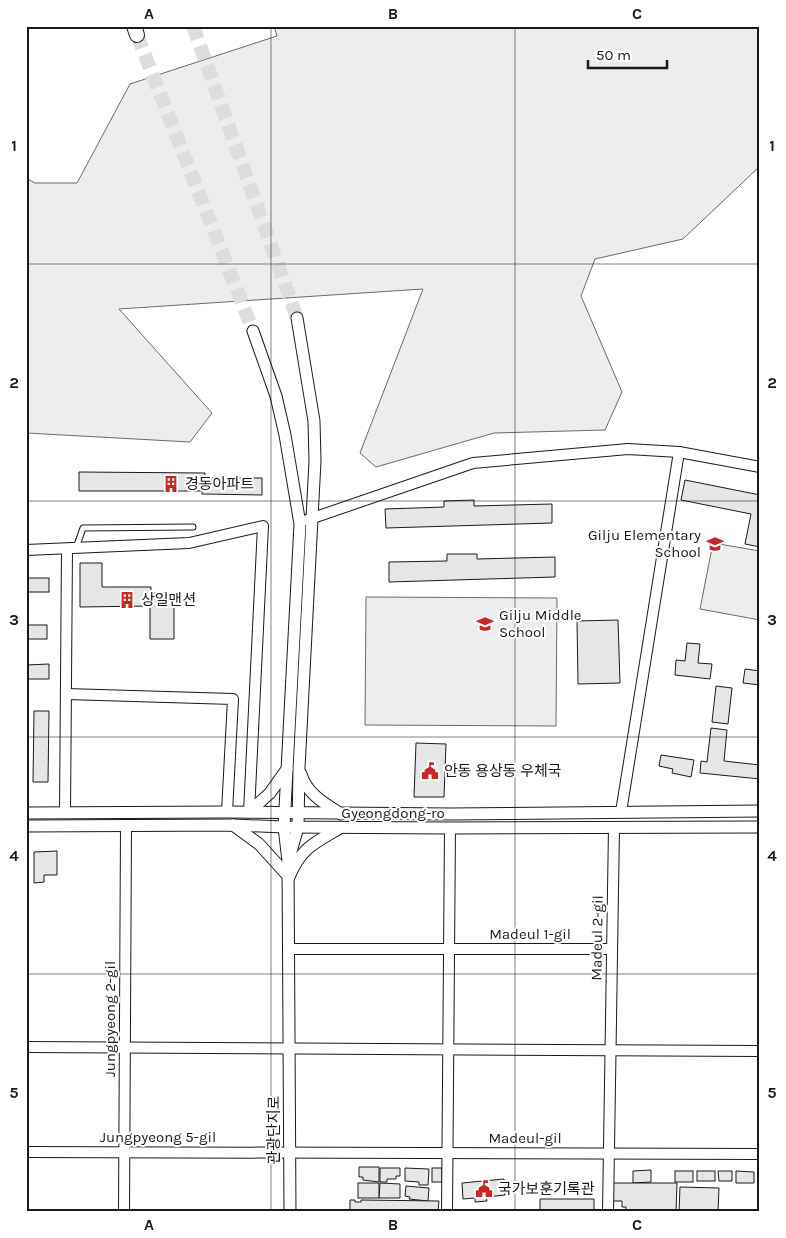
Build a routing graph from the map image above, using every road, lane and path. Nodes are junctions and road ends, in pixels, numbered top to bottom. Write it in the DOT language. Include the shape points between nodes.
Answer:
graph roads {
  1 [pos="297,318"];
  2 [pos="253,331"];
  3 [pos="678,452"];
  4 [pos="760,467"];
  5 [pos="313,517"];
  6 [pos="300,524"];
  7 [pos="193,527"];
  8 [pos="72,549"];
  9 [pos="26,550"];
  10 [pos="66,694"];
  11 [pos="299,768"];
  12 [pos="287,769"];
  13 [pos="760,811"];
  14 [pos="227,812"];
  15 [pos="249,812"];
  16 [pos="285,812"];
  17 [pos="620,812"];
  18 [pos="26,813"];
  19 [pos="65,813"];
  20 [pos="298,813"];
  21 [pos="341,814"];
  22 [pos="233,825"];
  23 [pos="26,826"];
  24 [pos="126,826"];
  25 [pos="284,827"];
  26 [pos="298,827"];
  27 [pos="614,827"];
  28 [pos="760,827"];
  29 [pos="342,828"];
  30 [pos="450,828"];
  31 [pos="288,861"];
  32 [pos="289,877"];
  33 [pos="289,949"];
  34 [pos="449,949"];
  35 [pos="612,949"];
  36 [pos="26,1048"];
  37 [pos="125,1048"];
  38 [pos="289,1049"];
  39 [pos="448,1050"];
  40 [pos="610,1050"];
  41 [pos="760,1051"];
  42 [pos="26,1152"];
  43 [pos="124,1152"];
  44 [pos="290,1152"];
  45 [pos="447,1153"];
  46 [pos="608,1153"];
  47 [pos="760,1154"];
  48 [pos="124,1212"];
  49 [pos="290,1212"];
  50 [pos="447,1212"];
  51 [pos="608,1212"];
  1 -- 5 [label="street" via="314,421"];
  2 -- 6 [label="street, 관광단지로" via="286,434"];
  3 -- 4 [label="street"];
  3 -- 5 [label="street" via="628,449 473,463"];
  3 -- 17 [label="street"];
  5 -- 6 [label="street"];
  5 -- 11 [label="street"];
  6 -- 12 [label="street, 관광단지로"];
  7 -- 8 [label="lane" via="83,528"];
  8 -- 9 [label="street"];
  8 -- 10 [label="street"];
  8 -- 15 [label="street" via="189,542 263,526"];
  10 -- 14 [label="street" via="233,700"];
  10 -- 19 [label="street"];
  11 -- 20 [label="street"];
  11 -- 21 [label="street" via="311,792"];
  12 -- 15 [label="street" via="270,793"];
  12 -- 16 [label="street, 관광단지로"];
  13 -- 17 [label="street, Gyeongdong-ro"];
  14 -- 15 [label="street, Gyeongdong-ro"];
  14 -- 19 [label="street, Gyeongdong-ro"];
  15 -- 16 [label="street, Gyeongdong-ro"];
  16 -- 20 [label="street, Gyeongdong-ro"];
  16 -- 25 [label="street, 관광단지로"];
  17 -- 21 [label="street, Gyeongdong-ro"];
  18 -- 19 [label="street, Gyeongdong-ro"];
  20 -- 21 [label="street, Gyeongdong-ro"];
  20 -- 26 [label="street"];
  22 -- 24 [label="street, Gyeongdong-ro"];
  22 -- 25 [label="street, Gyeongdong-ro"];
  22 -- 32 [label="street" via="259,844"];
  23 -- 24 [label="street, Gyeongdong-ro"];
  24 -- 37 [label="street, Jungpyeong 2-gil"];
  25 -- 26 [label="street, Gyeongdong-ro"];
  25 -- 31 [label="street, 관광단지로"];
  26 -- 29 [label="street, Gyeongdong-ro"];
  26 -- 31 [label="street"];
  27 -- 28 [label="street, Gyeongdong-ro"];
  27 -- 30 [label="street, Gyeongdong-ro"];
  27 -- 35 [label="street, Madeul 2-gil"];
  29 -- 30 [label="street, Gyeongdong-ro"];
  29 -- 32 [label="street" via="302,853"];
  30 -- 34 [label="street"];
  31 -- 32 [label="street, 관광단지로"];
  32 -- 33 [label="street, 관광단지로"];
  33 -- 34 [label="street, Madeul 1-gil"];
  33 -- 38 [label="street, 관광단지로"];
  34 -- 35 [label="street, Madeul 1-gil"];
  34 -- 39 [label="street"];
  35 -- 40 [label="street, Madeul 2-gil"];
  36 -- 37 [label="street"];
  37 -- 38 [label="street"];
  37 -- 43 [label="street, Jungpyeong 2-gil"];
  38 -- 39 [label="street"];
  38 -- 44 [label="street, 관광단지로"];
  39 -- 40 [label="street"];
  39 -- 45 [label="street"];
  40 -- 41 [label="street"];
  40 -- 46 [label="street, Madeul 2-gil"];
  42 -- 43 [label="street, Jungpyeong 5-gil"];
  43 -- 44 [label="street, Jungpyeong 5-gil"];
  43 -- 48 [label="street, Jungpyeong 2-gil"];
  44 -- 45 [label="street, Madeul-gil"];
  44 -- 49 [label="street, 관광단지로"];
  45 -- 46 [label="street, Madeul-gil"];
  45 -- 50 [label="street"];
  46 -- 47 [label="street, Madeul-gil"];
  46 -- 51 [label="street, Madeul 2-gil"];
}
